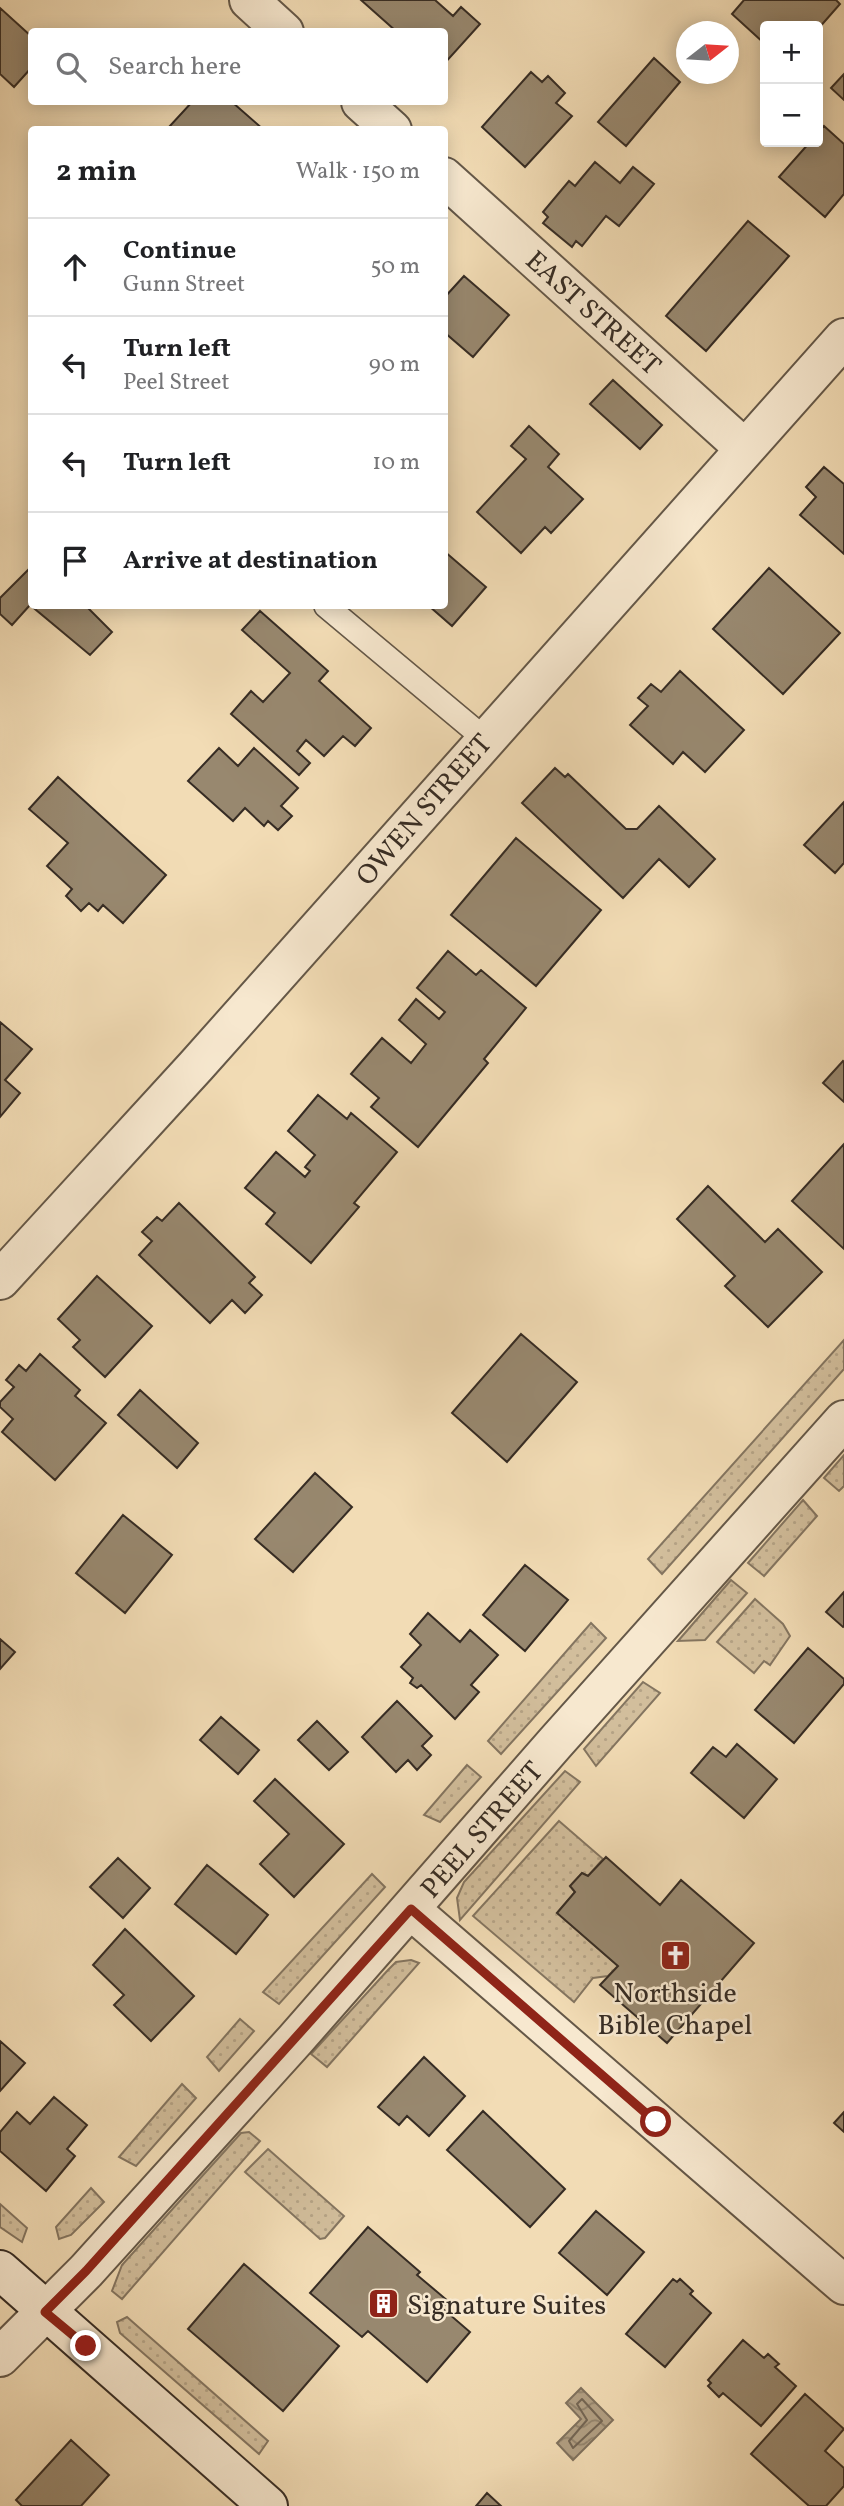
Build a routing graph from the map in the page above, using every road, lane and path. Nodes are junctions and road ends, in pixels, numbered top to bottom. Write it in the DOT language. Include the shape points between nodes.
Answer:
graph roads {
  1 [pos="249,0"];
  2 [pos="280,28"];
  3 [pos="364,105"];
  4 [pos="388,126"];
  5 [pos="448,181"];
  6 [pos="844,338"];
  7 [pos="744,448"];
  8 [pos="330,609"];
  9 [pos="485,738"];
  10 [pos="0,1280"];
  11 [pos="844,1420"];
  12 [pos="411,1909"];
  13 [pos="0,2270"];
  14 [pos="844,2285"];
  15 [pos="45,2312"];
  16 [pos="0,2357"];
  17 [pos="268,2506"];
  1 -- 2 [label="street"];
  3 -- 4 [label="street"];
  5 -- 7 [label="street, EAST STREET"];
  6 -- 7 [label="street, OWEN STREET"];
  7 -- 9 [label="street, OWEN STREET"];
  8 -- 9 [label="lane"];
  9 -- 10 [label="street, OWEN STREET"];
  11 -- 12 [label="street, PEEL STREET"];
  12 -- 14 [label="street"];
  12 -- 15 [label="street, PEEL STREET"];
  13 -- 15 [label="street"];
  15 -- 16 [label="street, PEEL STREET"];
  15 -- 17 [label="street"];
}
